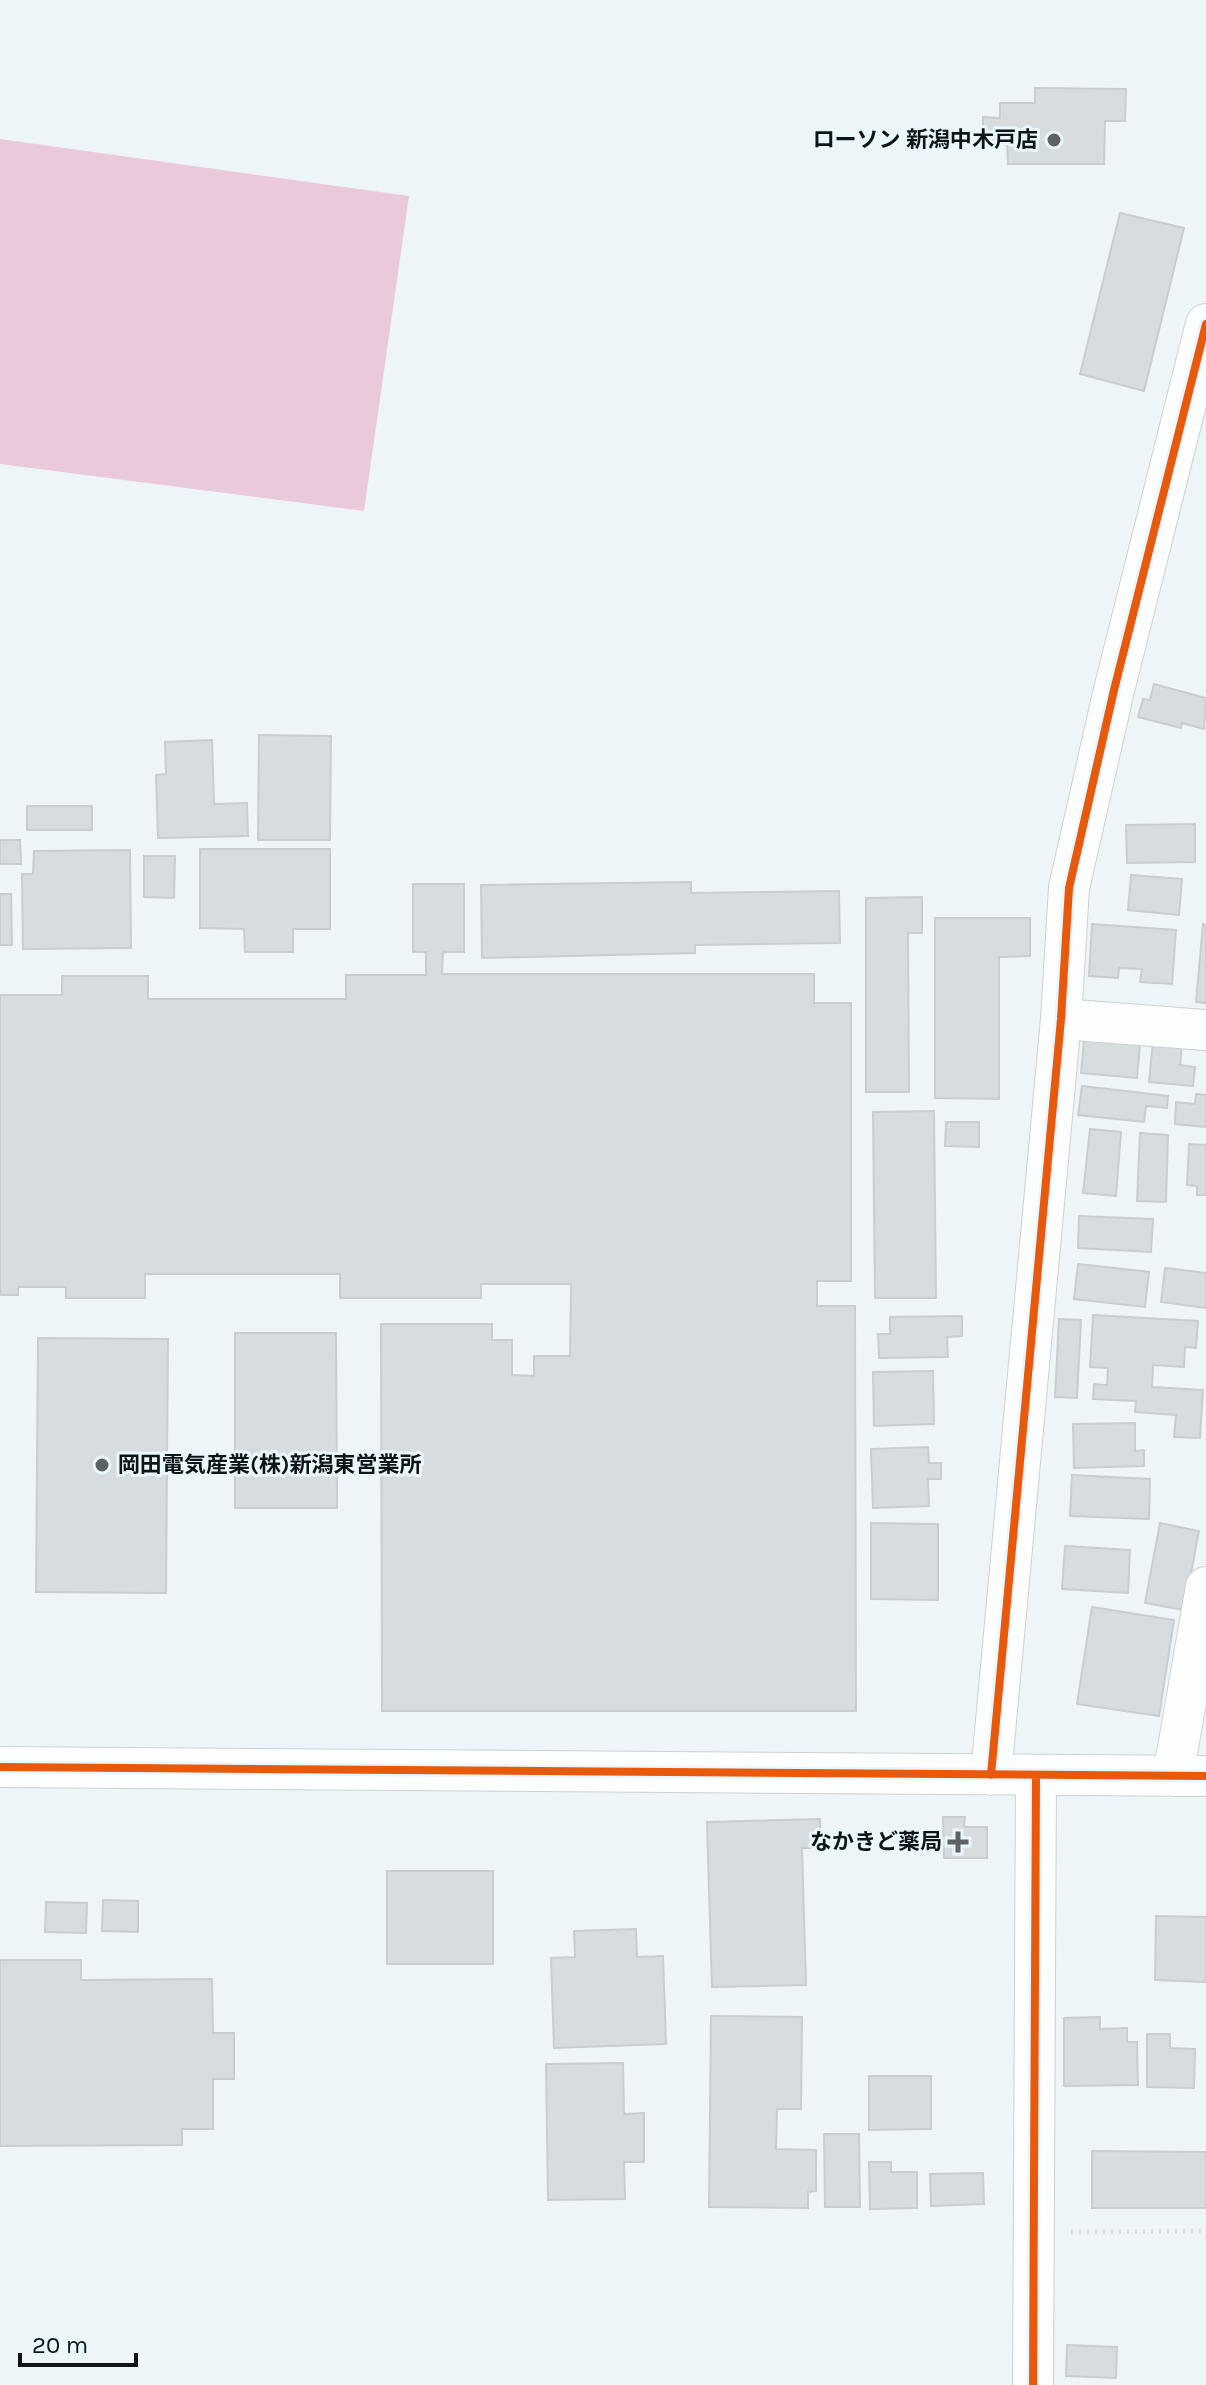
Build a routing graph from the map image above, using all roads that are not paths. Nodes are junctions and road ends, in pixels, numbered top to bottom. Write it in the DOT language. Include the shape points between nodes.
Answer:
graph roads {
  1 [pos="1206,324"];
  2 [pos="1200,372"];
  3 [pos="1061,1019"];
  4 [pos="1206,1030"];
  5 [pos="1206,1587"];
  6 [pos="0,1767"];
  7 [pos="991,1775"];
  8 [pos="1036,1776"];
  9 [pos="1190,1776"];
  10 [pos="1033,2385"];
  1 -- 2 [label="street"];
  2 -- 3 [label="street" via="1114,690 1069,888"];
  3 -- 4 [label="street"];
  3 -- 7 [label="street"];
  5 -- 9 [label="street"];
  6 -- 7 [label="street"];
  7 -- 8 [label="street"];
  8 -- 9 [label="street"];
  8 -- 10 [label="street"];
}
